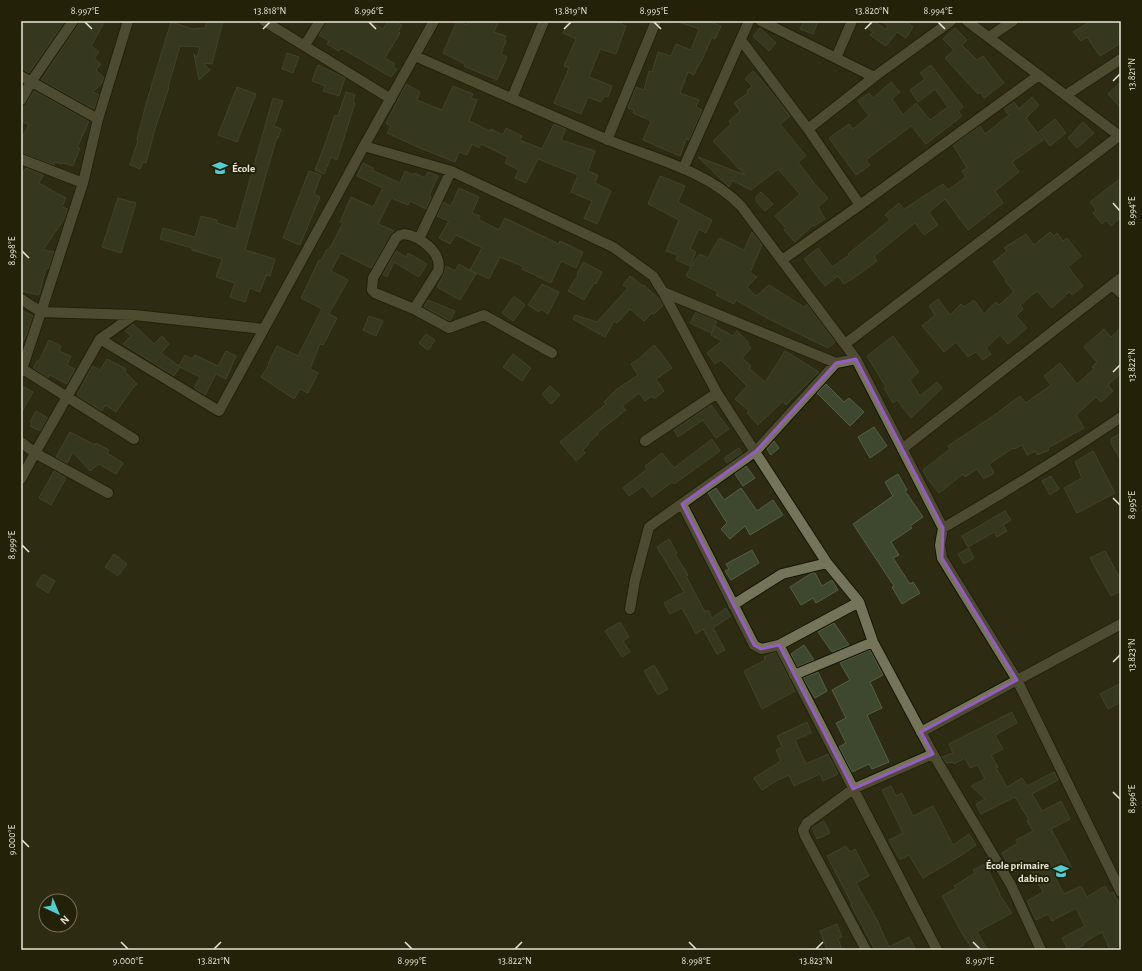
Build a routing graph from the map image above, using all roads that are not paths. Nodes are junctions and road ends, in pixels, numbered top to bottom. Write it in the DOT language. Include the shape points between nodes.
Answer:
graph roads {
  1 [pos="73,21"];
  2 [pos="128,21"];
  3 [pos="264,21"];
  4 [pos="320,21"];
  5 [pos="434,21"];
  6 [pos="544,21"];
  7 [pos="656,21"];
  8 [pos="749,21"];
  9 [pos="761,21"];
  10 [pos="852,21"];
  11 [pos="951,21"];
  12 [pos="967,21"];
  13 [pos="1013,21"];
  14 [pos="989,37"];
  15 [pos="741,40"];
  16 [pos="305,45"];
  17 [pos="415,56"];
  18 [pos="836,58"];
  19 [pos="1121,59"];
  20 [pos="1039,75"];
  21 [pos="21,76"];
  22 [pos="874,77"];
  23 [pos="31,82"];
  24 [pos="1066,95"];
  25 [pos="512,98"];
  26 [pos="391,99"];
  27 [pos="21,100"];
  28 [pos="98,119"];
  29 [pos="808,129"];
  30 [pos="1120,136"];
  31 [pos="607,140"];
  32 [pos="364,146"];
  33 [pos="21,159"];
  34 [pos="683,169"];
  35 [pos="450,171"];
  36 [pos="82,183"];
  37 [pos="860,205"];
  38 [pos="419,239"];
  39 [pos="782,260"];
  40 [pos="1121,278"];
  41 [pos="1112,285"];
  42 [pos="663,292"];
  43 [pos="1121,293"];
  44 [pos="21,299"];
  45 [pos="414,309"];
  46 [pos="40,312"];
  47 [pos="134,315"];
  48 [pos="264,329"];
  49 [pos="100,339"];
  50 [pos="845,344"];
  51 [pos="552,353"];
  52 [pos="856,359"];
  53 [pos="836,364"];
  54 [pos="22,370"];
  55 [pos="717,393"];
  56 [pos="66,396"];
  57 [pos="1121,417"];
  58 [pos="134,439"];
  59 [pos="645,441"];
  60 [pos="21,442"];
  61 [pos="902,449"];
  62 [pos="756,451"];
  63 [pos="35,453"];
  64 [pos="21,479"];
  65 [pos="108,493"];
  66 [pos="682,504"];
  67 [pos="943,528"];
  68 [pos="827,563"];
  69 [pos="859,602"];
  70 [pos="733,605"];
  71 [pos="630,609"];
  72 [pos="1121,624"];
  73 [pos="873,642"];
  74 [pos="778,645"];
  75 [pos="794,675"];
  76 [pos="1017,680"];
  77 [pos="921,732"];
  78 [pos="933,754"];
  79 [pos="853,788"];
  80 [pos="1121,892"];
  81 [pos="866,950"];
  82 [pos="937,950"];
  83 [pos="1041,950"];
  1 -- 23 [label="street"];
  2 -- 28 [label="street"];
  3 -- 16 [label="street"];
  4 -- 16 [label="street"];
  5 -- 17 [label="street"];
  6 -- 25 [label="street"];
  7 -- 31 [label="street"];
  8 -- 15 [label="street"];
  9 -- 18 [label="street"];
  10 -- 18 [label="street"];
  11 -- 22 [label="street"];
  12 -- 14 [label="street"];
  13 -- 14 [label="street"];
  14 -- 20 [label="street"];
  15 -- 29 [label="street"];
  15 -- 34 [label="street"];
  16 -- 26 [label="street"];
  17 -- 25 [label="street"];
  17 -- 26 [label="street"];
  18 -- 22 [label="street"];
  19 -- 24 [label="street"];
  20 -- 24 [label="street"];
  20 -- 37 [label="street"];
  21 -- 23 [label="street"];
  22 -- 29 [label="street"];
  23 -- 27 [label="street"];
  23 -- 28 [label="street"];
  24 -- 30 [label="street"];
  25 -- 31 [label="street"];
  26 -- 32 [label="street"];
  28 -- 36 [label="street"];
  29 -- 37 [label="street"];
  30 -- 50 [label="street"];
  31 -- 34 [label="street"];
  32 -- 35 [label="street"];
  32 -- 48 [label="street"];
  33 -- 36 [label="street"];
  34 -- 39 [label="street" via="732,196"];
  35 -- 38 [label="street"];
  35 -- 42 [label="street" via="613,247 653,276"];
  36 -- 46 [label="street"];
  37 -- 39 [label="street"];
  38 -- 45 [label="street" via="427,244 440,265"];
  38 -- 45 [label="street" via="404,234 396,238 373,278 372,285 375,293"];
  39 -- 50 [label="street"];
  40 -- 41 [label="street"];
  41 -- 43 [label="street"];
  41 -- 61 [label="street"];
  42 -- 53 [label="street"];
  42 -- 55 [label="street"];
  44 -- 46 [label="street"];
  45 -- 51 [label="street" via="449,328 484,315"];
  46 -- 47 [label="street"];
  46 -- 54 [label="street"];
  47 -- 48 [label="street"];
  47 -- 49 [label="street"];
  48 -- 49 [label="street" via="219,411"];
  49 -- 56 [label="street"];
  50 -- 52 [label="street"];
  52 -- 53 [label="street"];
  52 -- 61 [label="street"];
  53 -- 62 [label="street"];
  54 -- 56 [label="street"];
  55 -- 59 [label="street"];
  55 -- 62 [label="street"];
  56 -- 58 [label="street"];
  56 -- 63 [label="street"];
  57 -- 67 [label="street" via="1076,448"];
  60 -- 63 [label="street"];
  61 -- 67 [label="street"];
  62 -- 66 [label="street"];
  62 -- 68 [label="street"];
  63 -- 64 [label="street"];
  63 -- 65 [label="street"];
  66 -- 70 [label="street"];
  66 -- 71 [label="street" via="649,527"];
  67 -- 76 [label="street" via="940,545 942,558"];
  68 -- 69 [label="street"];
  68 -- 70 [label="street" via="782,574"];
  69 -- 73 [label="street"];
  69 -- 74 [label="street"];
  70 -- 74 [label="street" via="754,645 761,649"];
  72 -- 76 [label="street"];
  73 -- 75 [label="street"];
  73 -- 77 [label="street"];
  74 -- 75 [label="street"];
  75 -- 79 [label="street"];
  76 -- 77 [label="street"];
  76 -- 80 [label="street"];
  77 -- 78 [label="street"];
  78 -- 79 [label="street"];
  78 -- 83 [label="street" via="1011,885"];
  79 -- 81 [label="street" via="806,824 803,830"];
  79 -- 82 [label="street"];
}
